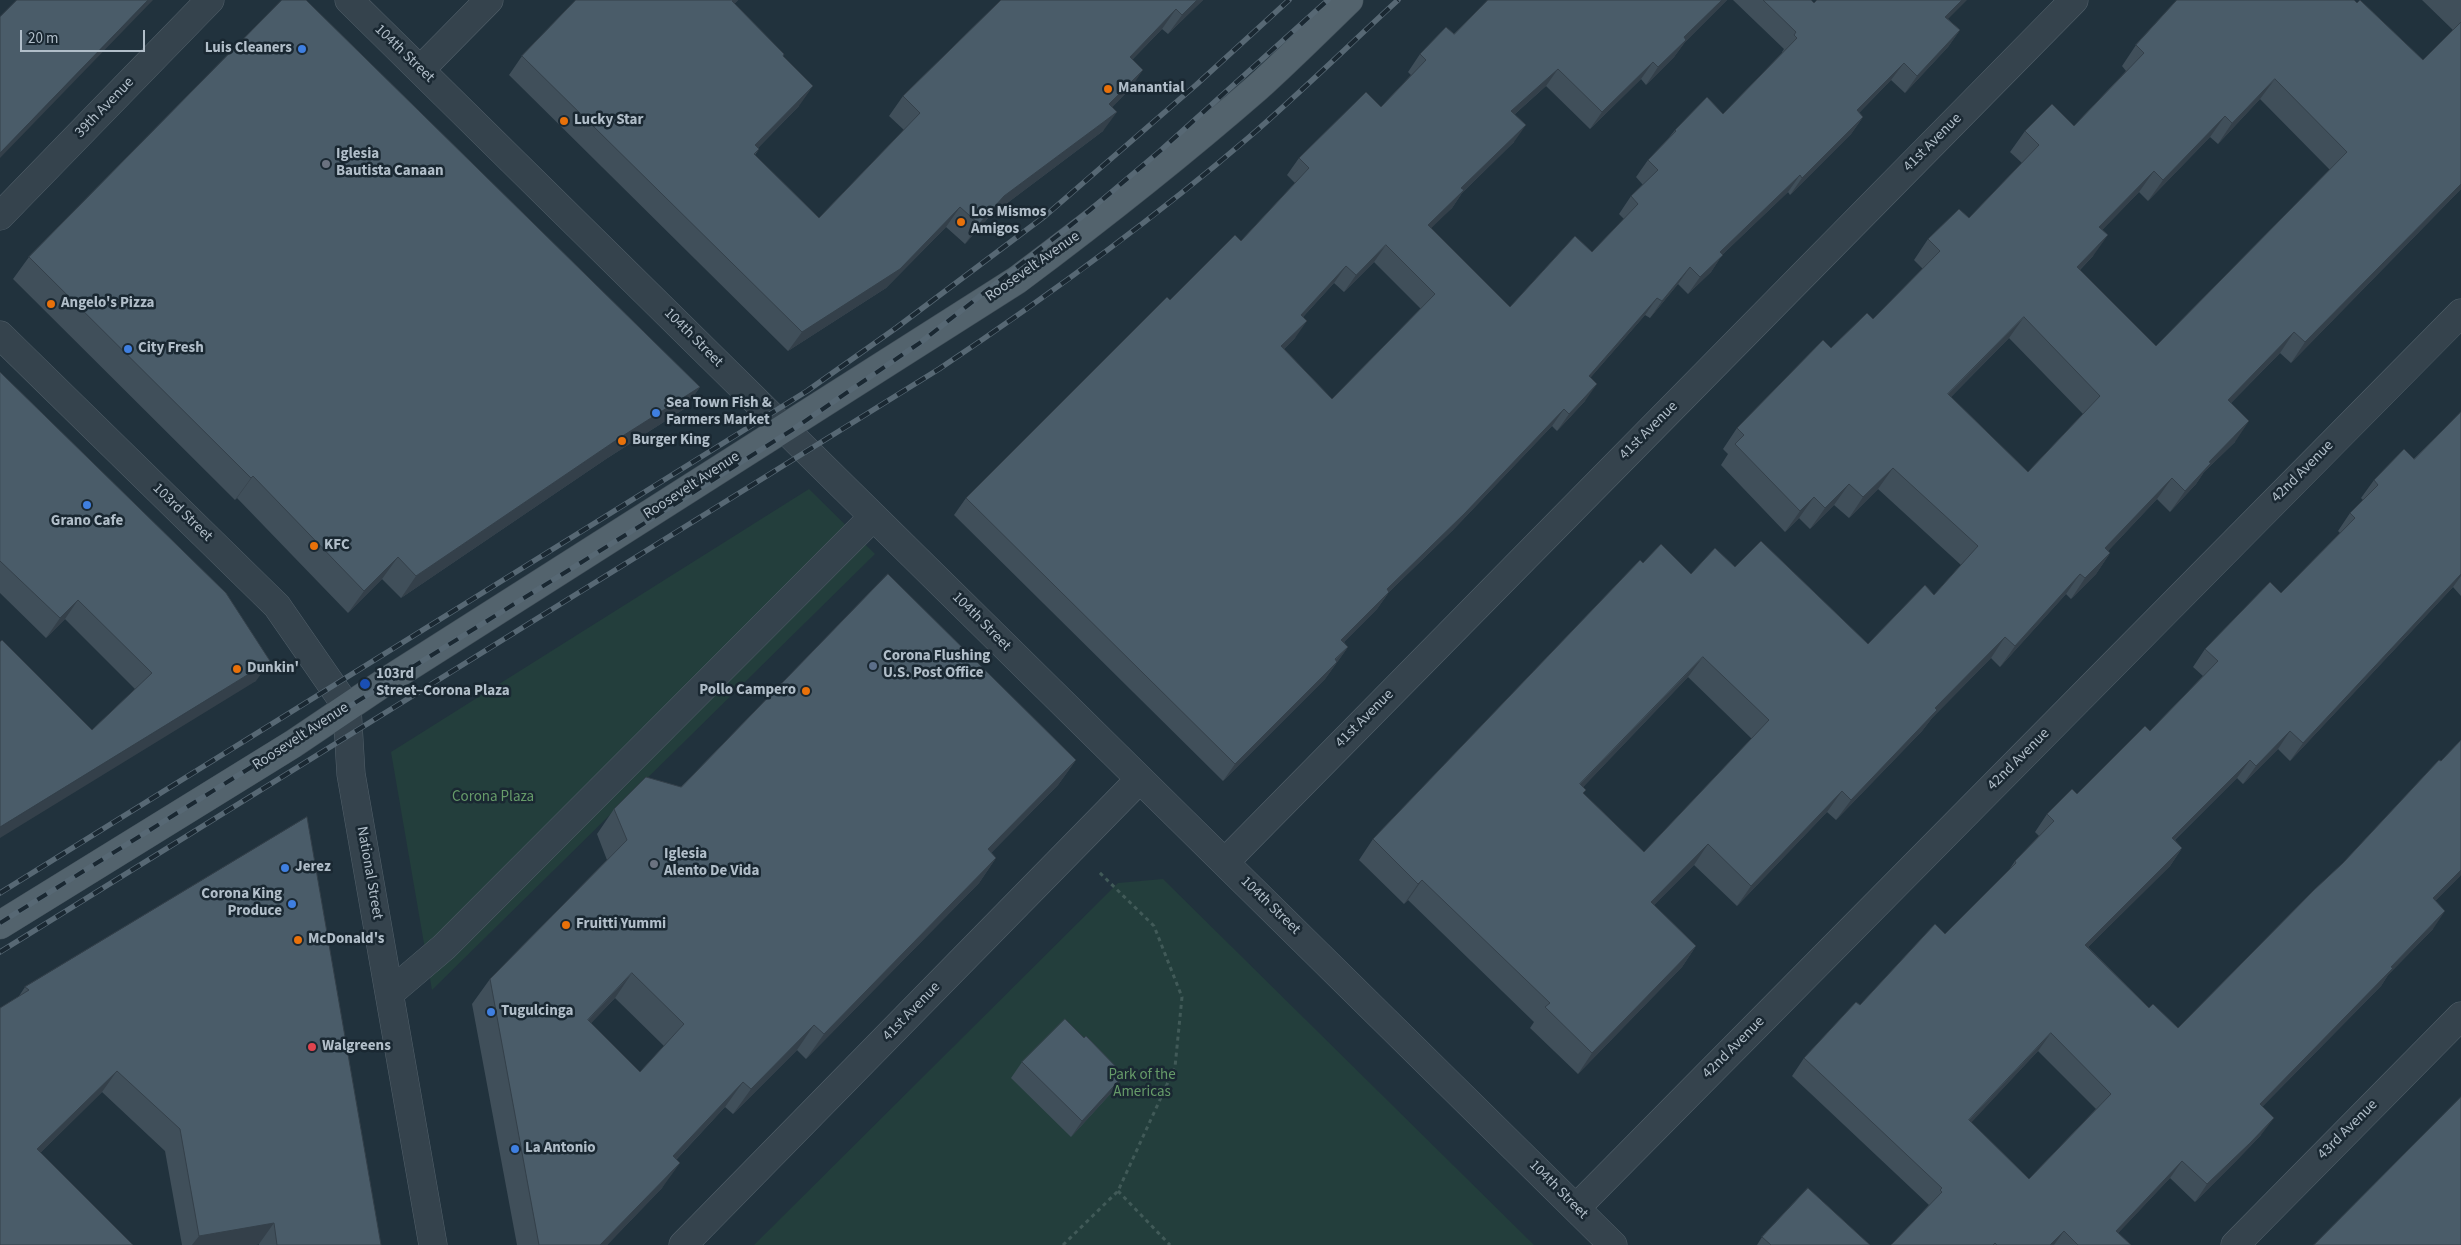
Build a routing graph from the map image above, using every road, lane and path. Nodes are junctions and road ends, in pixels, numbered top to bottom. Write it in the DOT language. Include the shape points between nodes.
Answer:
graph roads {
  1 [pos="210,0"];
  2 [pos="349,0"];
  3 [pos="488,0"];
  4 [pos="1349,0"];
  5 [pos="2074,0"];
  6 [pos="420,70"];
  7 [pos="0,216"];
  8 [pos="2461,313"];
  9 [pos="0,334"];
  10 [pos="784,428"];
  11 [pos="874,516"];
  12 [pos="347,707"];
  13 [pos="1140,779"];
  14 [pos="1225,862"];
  15 [pos="1096,869"];
  16 [pos="0,924"];
  17 [pos="390,993"];
  18 [pos="2461,1016"];
  19 [pos="1118,1191"];
  20 [pos="1576,1208"];
  21 [pos="433,1245"];
  22 [pos="683,1245"];
  23 [pos="1063,1245"];
  24 [pos="1170,1245"];
  25 [pos="1613,1245"];
  26 [pos="2235,1245"];
  1 -- 7 [label="street, 39th Avenue"];
  2 -- 6 [label="street, 104th Street"];
  3 -- 6 [label="street"];
  4 -- 10 [label="main road, Roosevelt Avenue" via="1260,85 1099,219 1017,280"];
  5 -- 14 [label="street, 41st Avenue"];
  6 -- 10 [label="street, 104th Street"];
  8 -- 20 [label="street, 42nd Avenue"];
  9 -- 12 [label="street, 103rd Street" via="277,606"];
  10 -- 11 [label="street, 104th Street"];
  10 -- 12 [label="main road, Roosevelt Avenue"];
  11 -- 13 [label="street, 104th Street"];
  11 -- 17 [label="street" via="444,947"];
  12 -- 16 [label="main road, Roosevelt Avenue" via="293,744"];
  12 -- 17 [label="street, National Street" via="351,774"];
  13 -- 14 [label="street, 104th Street"];
  13 -- 22 [label="street, 41st Avenue"];
  14 -- 20 [label="street, 104th Street"];
  15 -- 19 [label="path" via="1154,926 1182,997 1175,1067"];
  17 -- 21 [label="street, National Street"];
  18 -- 26 [label="street, 43rd Avenue"];
  19 -- 23 [label="path"];
  19 -- 24 [label="path"];
  20 -- 25 [label="street, 104th Street"];
}
